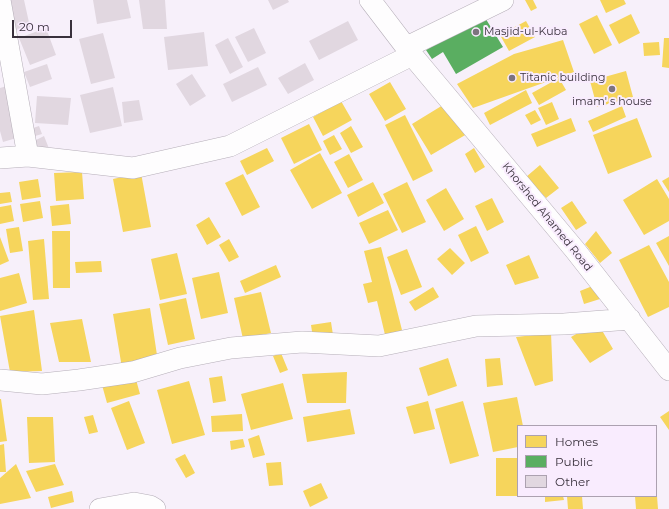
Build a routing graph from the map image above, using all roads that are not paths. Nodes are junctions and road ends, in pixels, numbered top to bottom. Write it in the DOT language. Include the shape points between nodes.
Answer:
graph roads {
  1 [pos="0,0"];
  2 [pos="370,0"];
  3 [pos="503,0"];
  4 [pos="414,56"];
  5 [pos="28,156"];
  6 [pos="0,158"];
  7 [pos="630,319"];
  8 [pos="669,370"];
  9 [pos="0,380"];
  10 [pos="100,509"];
  11 [pos="155,509"];
  1 -- 5 [label="street"];
  2 -- 4 [label="street, Khorshed Ahamed Road"];
  3 -- 4 [label="street"];
  4 -- 5 [label="street" via="230,146 133,168"];
  4 -- 7 [label="street, Khorshed Ahamed Road"];
  5 -- 6 [label="street"];
  7 -- 8 [label="street, Khorshed Ahamed Road"];
  7 -- 9 [label="street" via="476,326 379,346 302,342 231,348 180,358 133,372 79,380 42,384"];
  10 -- 11 [label="street" via="134,503"];
}
